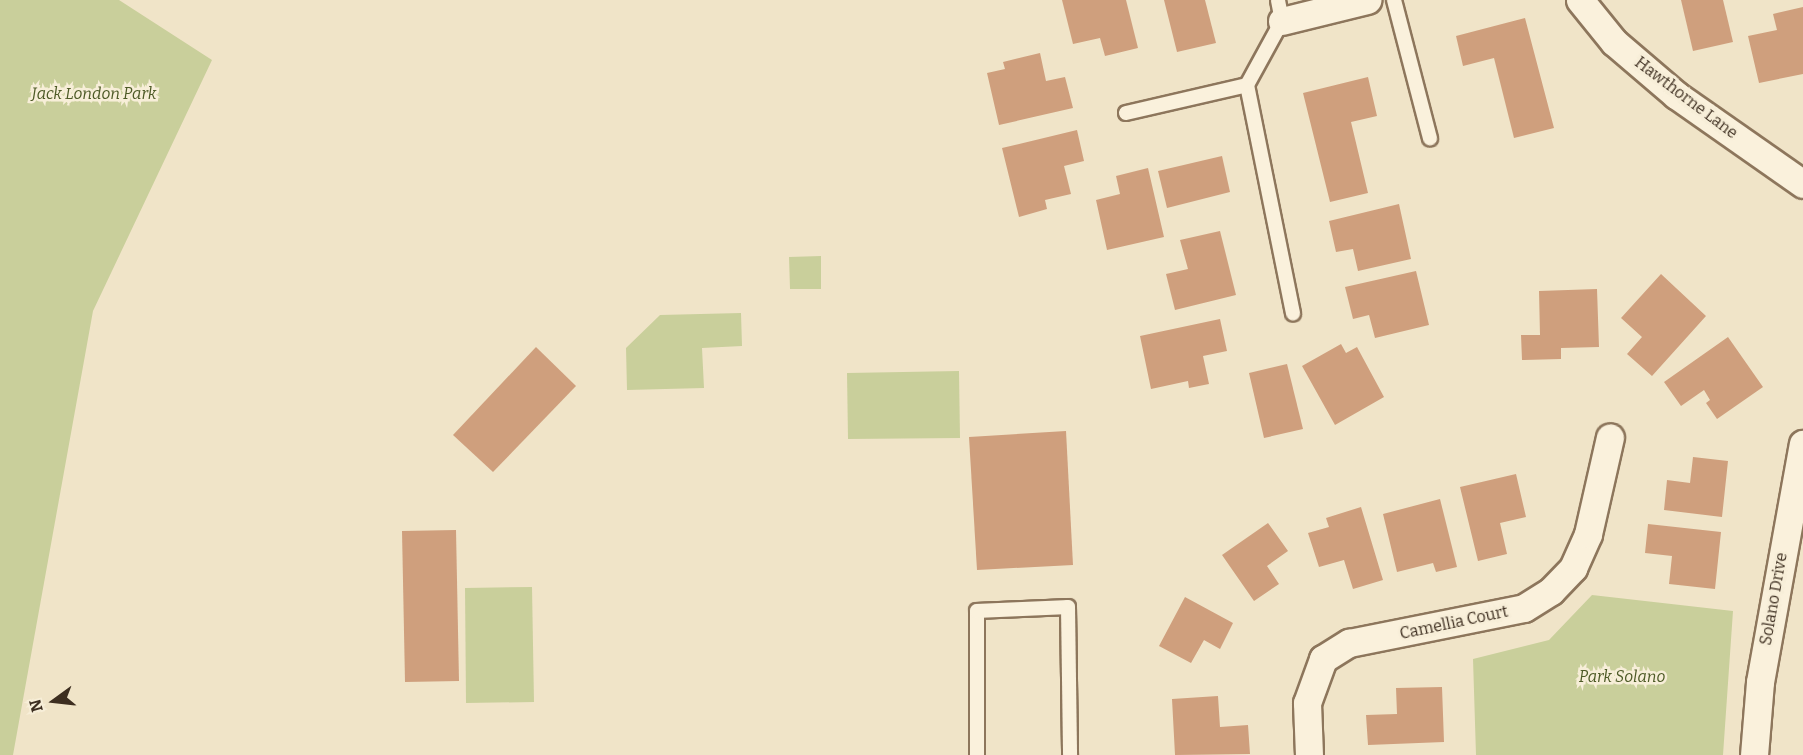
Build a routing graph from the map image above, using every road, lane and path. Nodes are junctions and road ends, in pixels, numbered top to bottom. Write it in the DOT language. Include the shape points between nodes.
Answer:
graph roads {
  1 [pos="1367,0"];
  2 [pos="1394,0"];
  3 [pos="1580,0"];
  4 [pos="1280,10"];
  5 [pos="1247,85"];
  6 [pos="1126,113"];
  7 [pos="1430,138"];
  8 [pos="1803,184"];
  9 [pos="1293,313"];
  10 [pos="1610,437"];
  11 [pos="1803,444"];
  12 [pos="1794,538"];
  13 [pos="977,755"];
  14 [pos="1070,755"];
  15 [pos="1309,755"];
  16 [pos="1754,755"];
  1 -- 4 [label="street"];
  2 -- 7 [label="lane"];
  3 -- 8 [label="street, Hawthorne Lane" via="1614,42 1676,95"];
  4 -- 5 [label="lane"];
  5 -- 6 [label="lane"];
  5 -- 9 [label="lane"];
  10 -- 15 [label="street, Camellia Court" via="1588,534 1566,576 1524,608 1349,643 1323,659 1307,703"];
  11 -- 12 [label="street, Solano Drive"];
  12 -- 16 [label="street, Solano Drive" via="1760,682"];
  13 -- 14 [label="lane" via="976,611 1068,607"];
}
